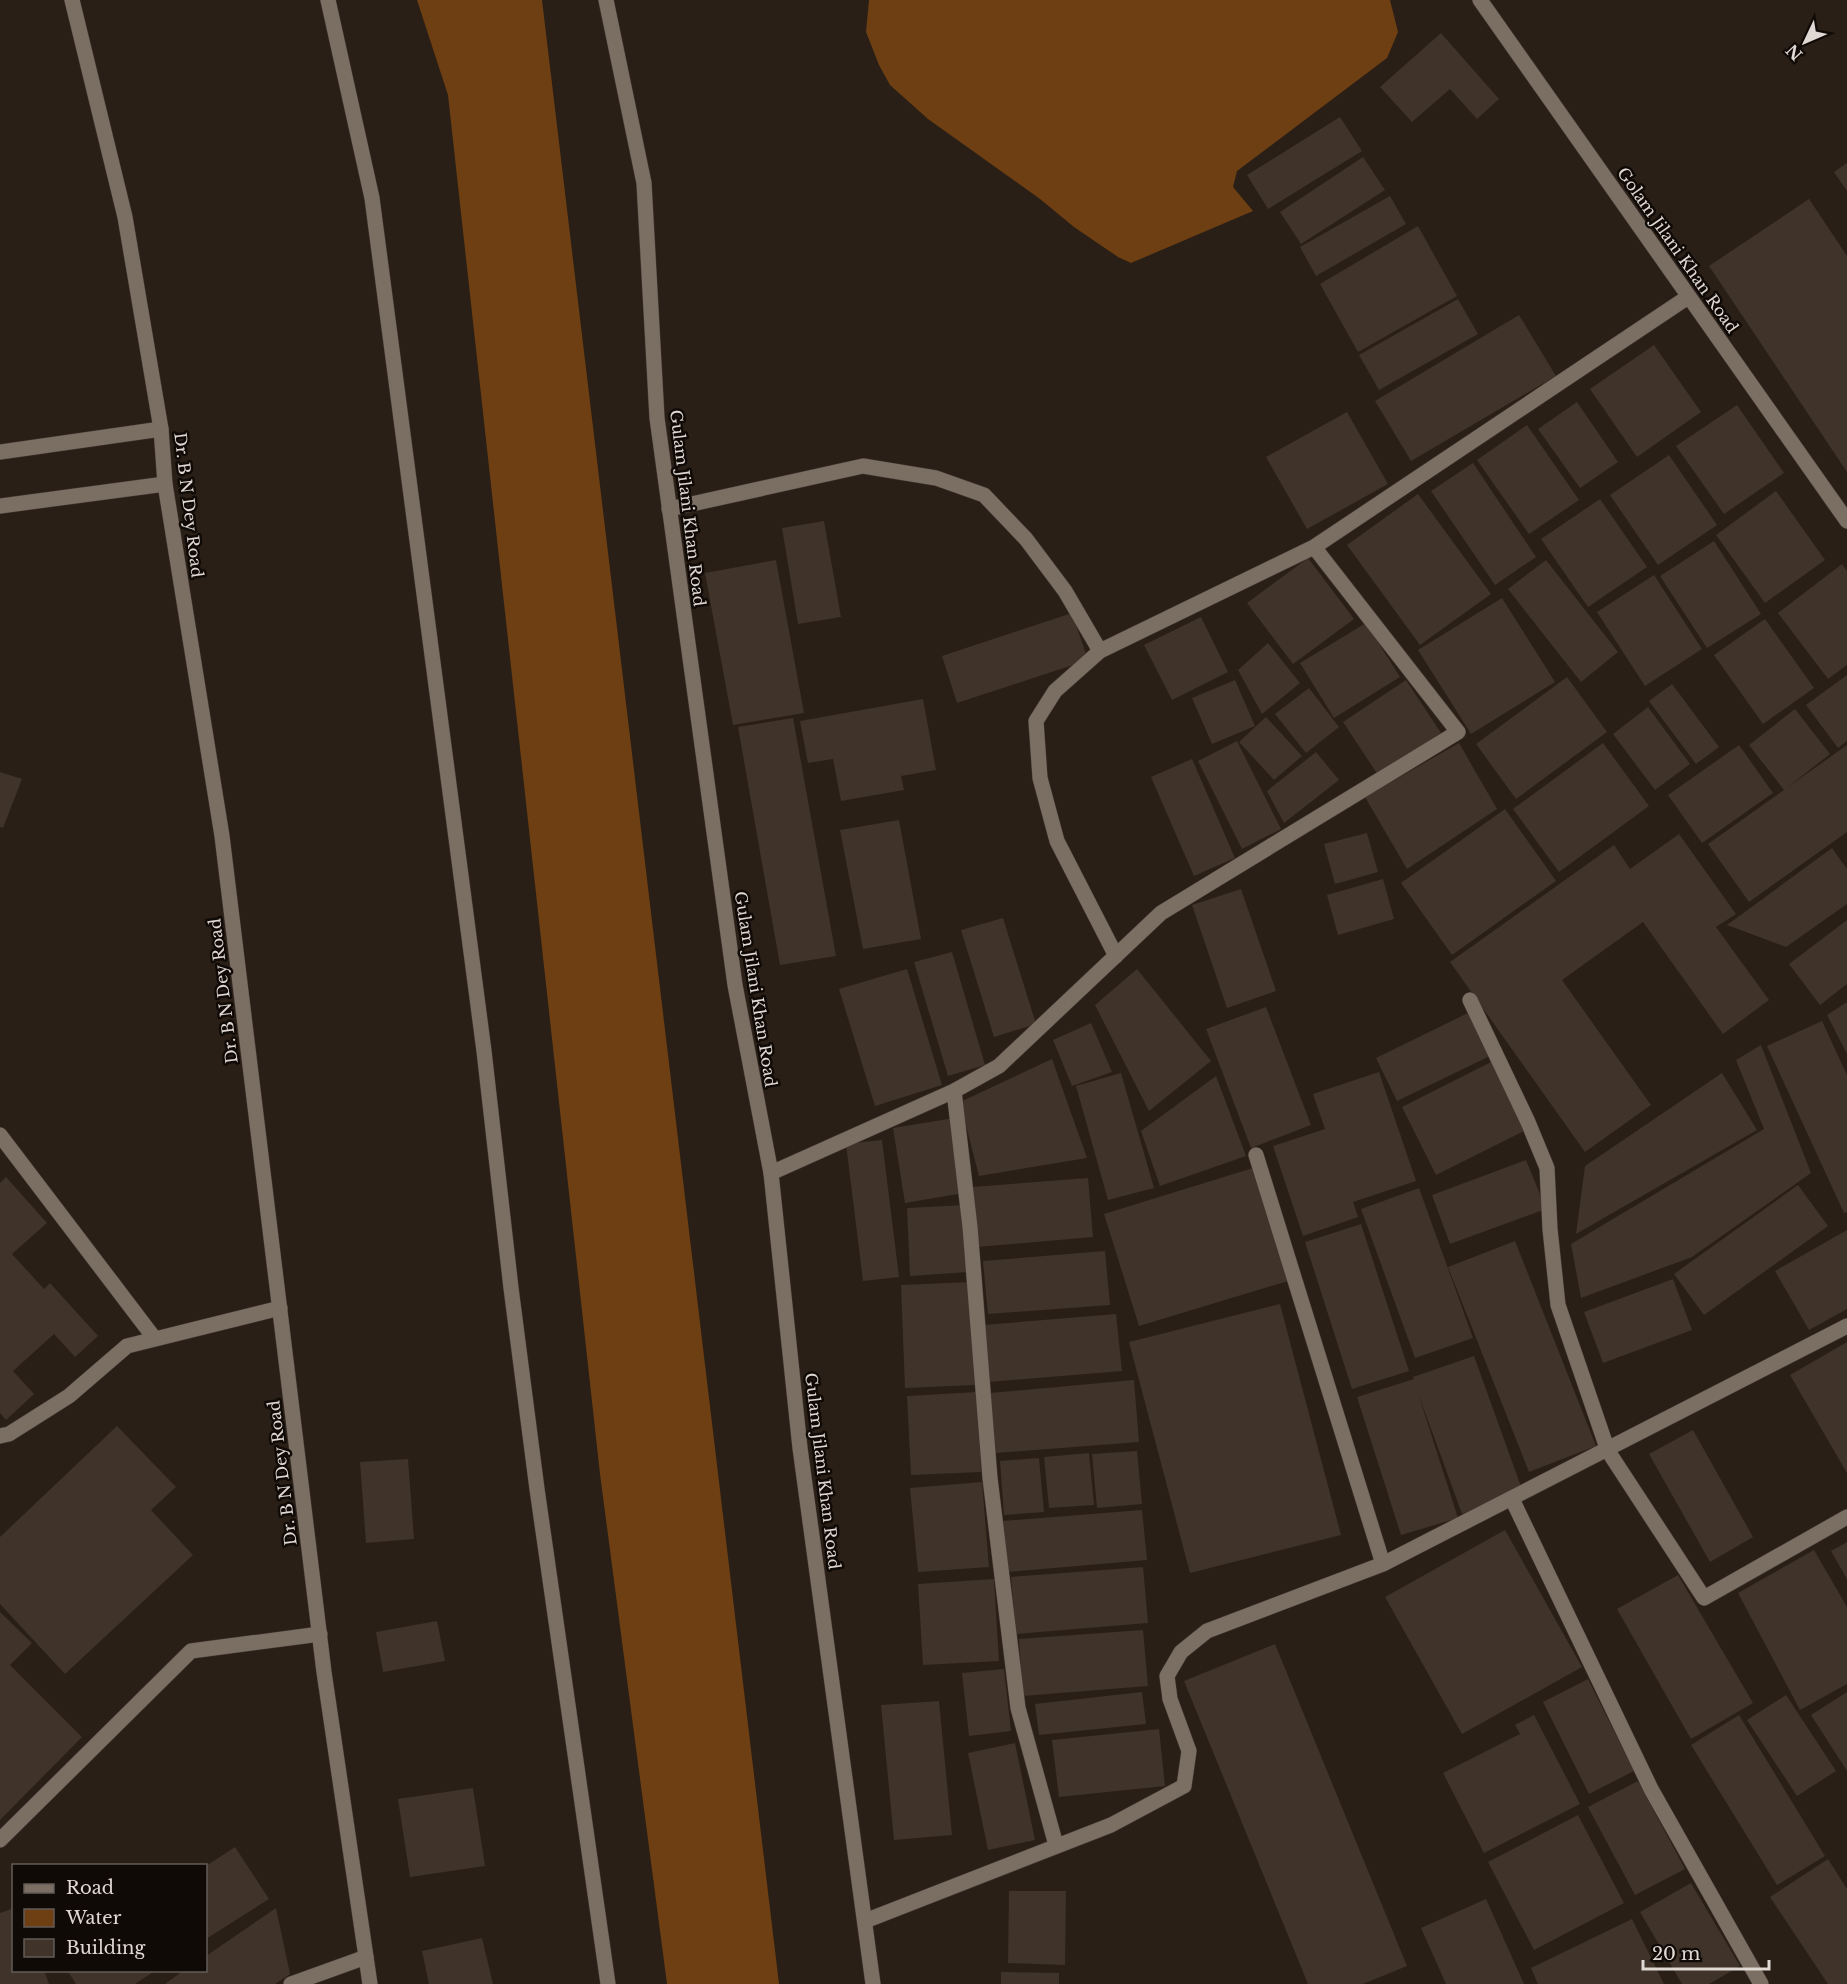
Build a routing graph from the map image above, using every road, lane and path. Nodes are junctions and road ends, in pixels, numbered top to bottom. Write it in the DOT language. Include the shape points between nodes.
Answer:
graph roads {
  1 [pos="72,0"];
  2 [pos="328,0"];
  3 [pos="606,0"];
  4 [pos="1480,0"];
  5 [pos="1688,297"];
  6 [pos="161,429"];
  7 [pos="0,452"];
  8 [pos="165,484"];
  9 [pos="0,506"];
  10 [pos="669,509"];
  11 [pos="1847,520"];
  12 [pos="1314,547"];
  13 [pos="1100,651"];
  14 [pos="1116,956"];
  15 [pos="1470,1000"];
  16 [pos="954,1091"];
  17 [pos="0,1135"];
  18 [pos="1256,1155"];
  19 [pos="771,1173"];
  20 [pos="280,1308"];
  21 [pos="1847,1326"];
  22 [pos="155,1339"];
  23 [pos="0,1436"];
  24 [pos="1608,1450"];
  25 [pos="1512,1499"];
  26 [pos="1847,1517"];
  27 [pos="1383,1564"];
  28 [pos="320,1634"];
  29 [pos="0,1840"];
  30 [pos="1056,1845"];
  31 [pos="865,1921"];
  32 [pos="366,1957"];
  33 [pos="291,1984"];
  34 [pos="370,1984"];
  35 [pos="608,1984"];
  36 [pos="873,1984"];
  37 [pos="1761,1984"];
  1 -- 6 [label="street, Dr. B N Dey Road" via="125,217"];
  2 -- 35 [label="street" via="372,198 484,1051 535,1477"];
  3 -- 10 [label="street, Gulam Jilani Khan Road" via="644,183 657,418"];
  4 -- 5 [label="street, Golam Jilani Khan Road"];
  5 -- 11 [label="street, Golam Jilani Khan Road"];
  5 -- 12 [label="street"];
  6 -- 7 [label="street"];
  6 -- 8 [label="street, Dr. B N Dey Road"];
  8 -- 9 [label="street"];
  8 -- 20 [label="street, Dr. B N Dey Road" via="222,836"];
  10 -- 13 [label="street" via="862,466 936,478 984,495 1026,539 1065,591"];
  10 -- 19 [label="street, Gulam Jilani Khan Road" via="735,985"];
  12 -- 13 [label="street"];
  12 -- 14 [label="street" via="1458,732 1161,913"];
  13 -- 14 [label="street" via="1055,691 1036,721 1040,777 1057,841"];
  14 -- 16 [label="street" via="999,1066"];
  15 -- 24 [label="street" via="1547,1168 1558,1305"];
  16 -- 19 [label="street"];
  16 -- 30 [label="street" via="970,1227 990,1478 1016,1697"];
  17 -- 22 [label="street"];
  18 -- 27 [label="street"];
  19 -- 31 [label="street, Gulam Jilani Khan Road" via="800,1448"];
  20 -- 22 [label="street"];
  20 -- 28 [label="street, Dr. B N Dey Road"];
  21 -- 24 [label="street"];
  22 -- 23 [label="street" via="127,1346 69,1396"];
  24 -- 25 [label="street"];
  24 -- 26 [label="street" via="1704,1598"];
  25 -- 27 [label="street"];
  25 -- 37 [label="street" via="1651,1789"];
  27 -- 30 [label="street" via="1207,1631 1181,1652 1167,1676 1170,1699 1189,1751 1184,1786 1111,1825"];
  28 -- 29 [label="street" via="190,1651"];
  28 -- 32 [label="street, Dr. B N Dey Road"];
  30 -- 31 [label="street"];
  31 -- 36 [label="street, Gulam Jilani Khan Road"];
  32 -- 33 [label="street"];
  32 -- 34 [label="street, Dr. B N Dey Road"];
}
